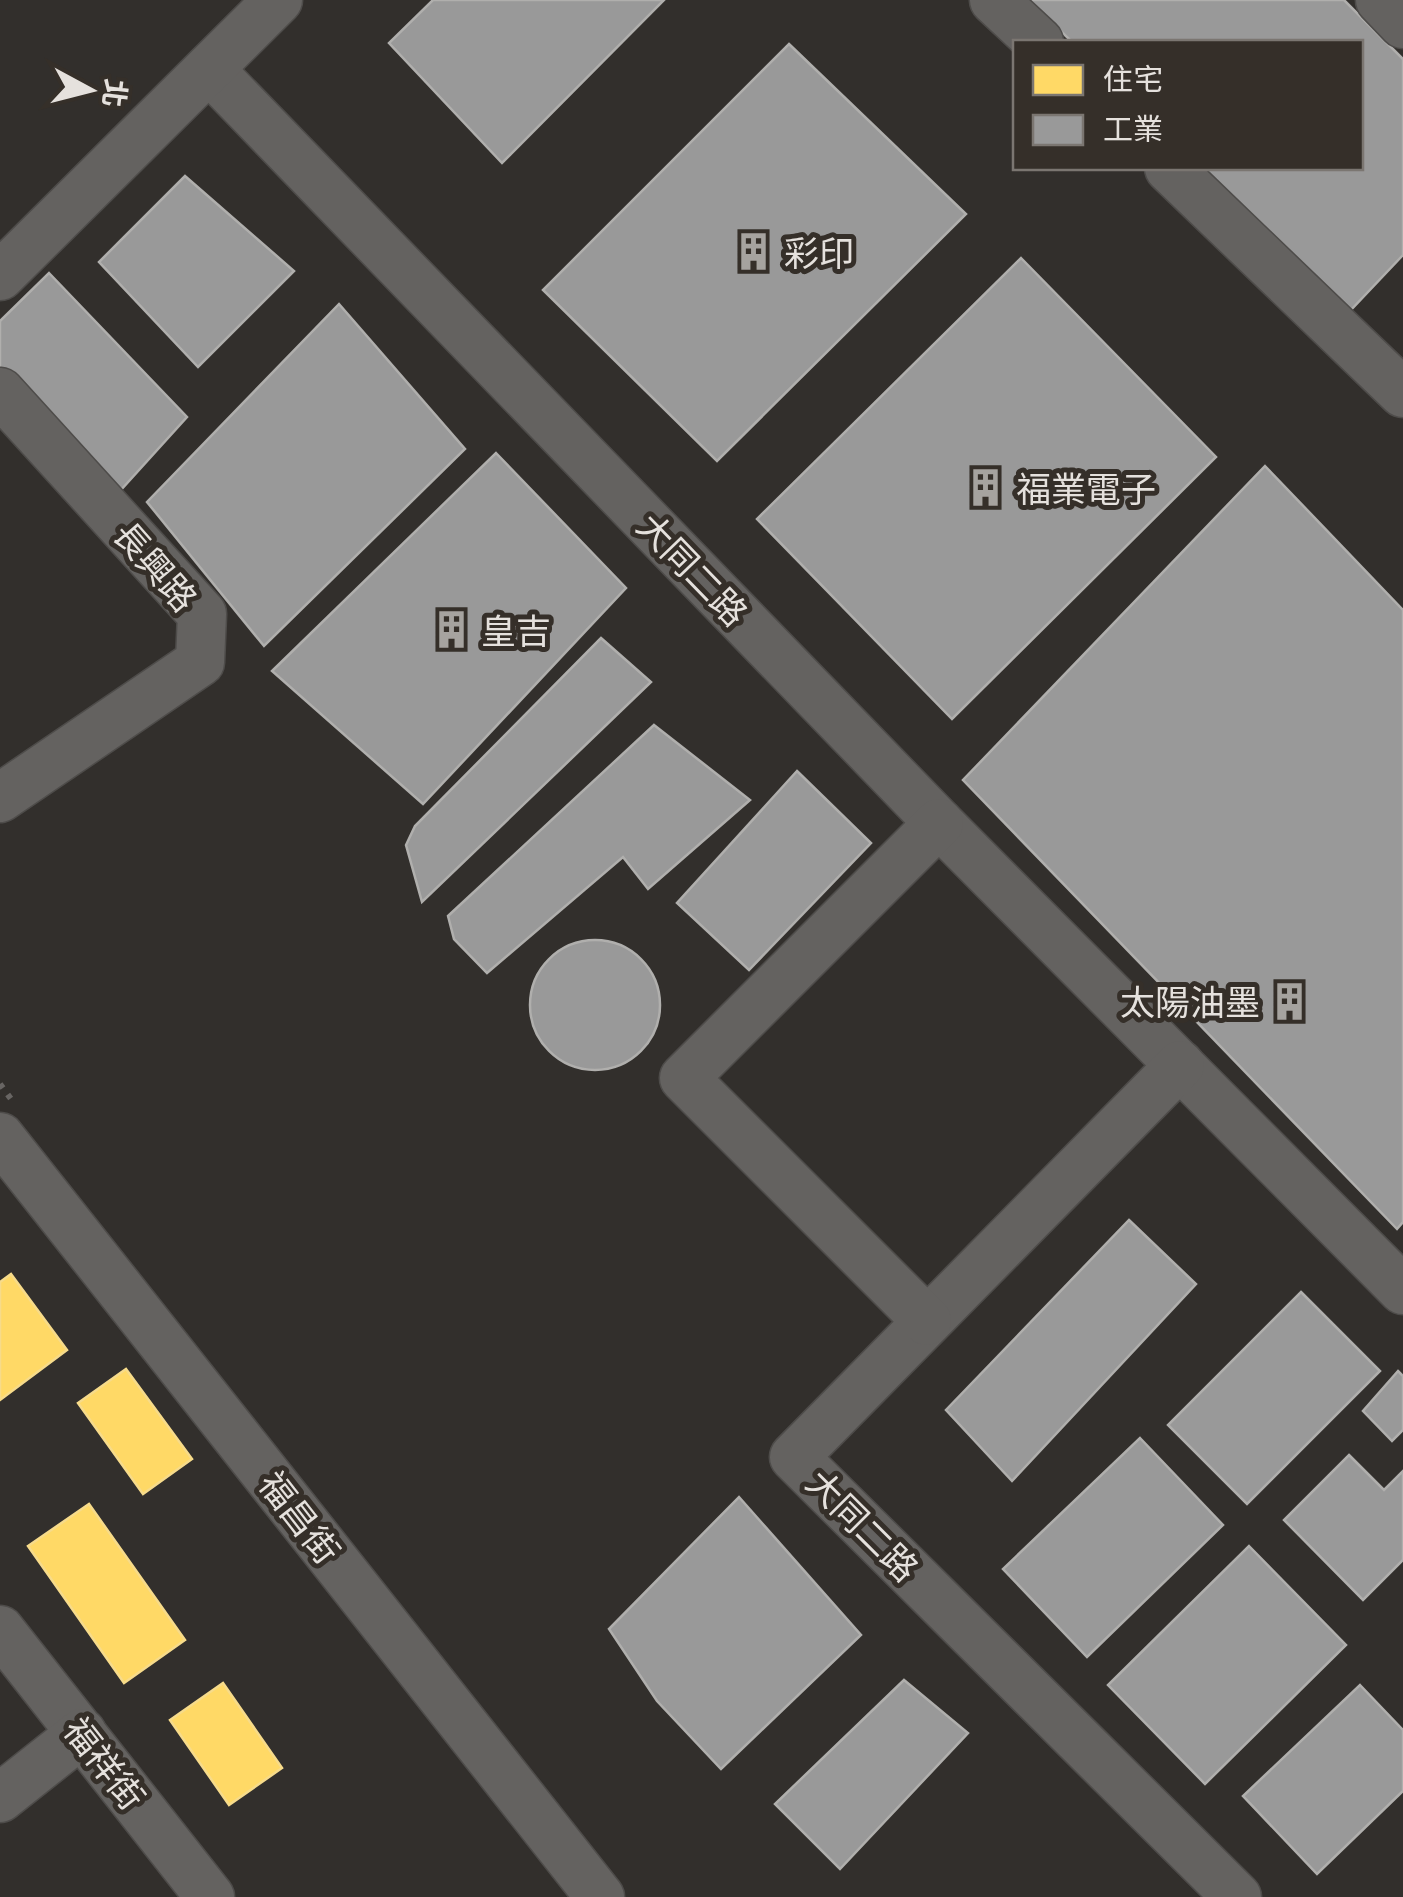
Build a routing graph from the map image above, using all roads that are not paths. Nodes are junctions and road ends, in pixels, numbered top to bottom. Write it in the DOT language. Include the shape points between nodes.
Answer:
graph roads {
  1 [pos="278,0"];
  2 [pos="994,0"];
  3 [pos="1380,0"];
  4 [pos="1403,24"];
  5 [pos="1037,40"];
  6 [pos="208,69"];
  7 [pos="1171,170"];
  8 [pos="0,276"];
  9 [pos="1400,383"];
  10 [pos="0,392"];
  11 [pos="0,798"];
  12 [pos="939,823"];
  13 [pos="1180,1065"];
  14 [pos="0,1137"];
  15 [pos="1403,1290"];
  16 [pos="927,1321"];
  17 [pos="0,1630"];
  18 [pos="82,1733"];
  19 [pos="0,1798"];
  20 [pos="210,1897"];
  21 [pos="600,1897"];
  22 [pos="1237,1897"];
  1 -- 6 [label="street"];
  2 -- 5 [label="street"];
  3 -- 4 [label="street"];
  6 -- 8 [label="street"];
  6 -- 12 [label="street, 大同二路"];
  7 -- 9 [label="street"];
  10 -- 11 [label="street, 長興路" via="202,614 200,662"];
  12 -- 13 [label="street, 大同二路"];
  12 -- 16 [label="street" via="684,1078"];
  13 -- 15 [label="street, 大同二路"];
  13 -- 16 [label="street, 大同二路"];
  14 -- 21 [label="street, 福昌街"];
  16 -- 22 [label="street, 大同二路" via="794,1457"];
  17 -- 18 [label="street, 福祥街"];
  18 -- 19 [label="street"];
  18 -- 20 [label="street, 福祥街"];
}
